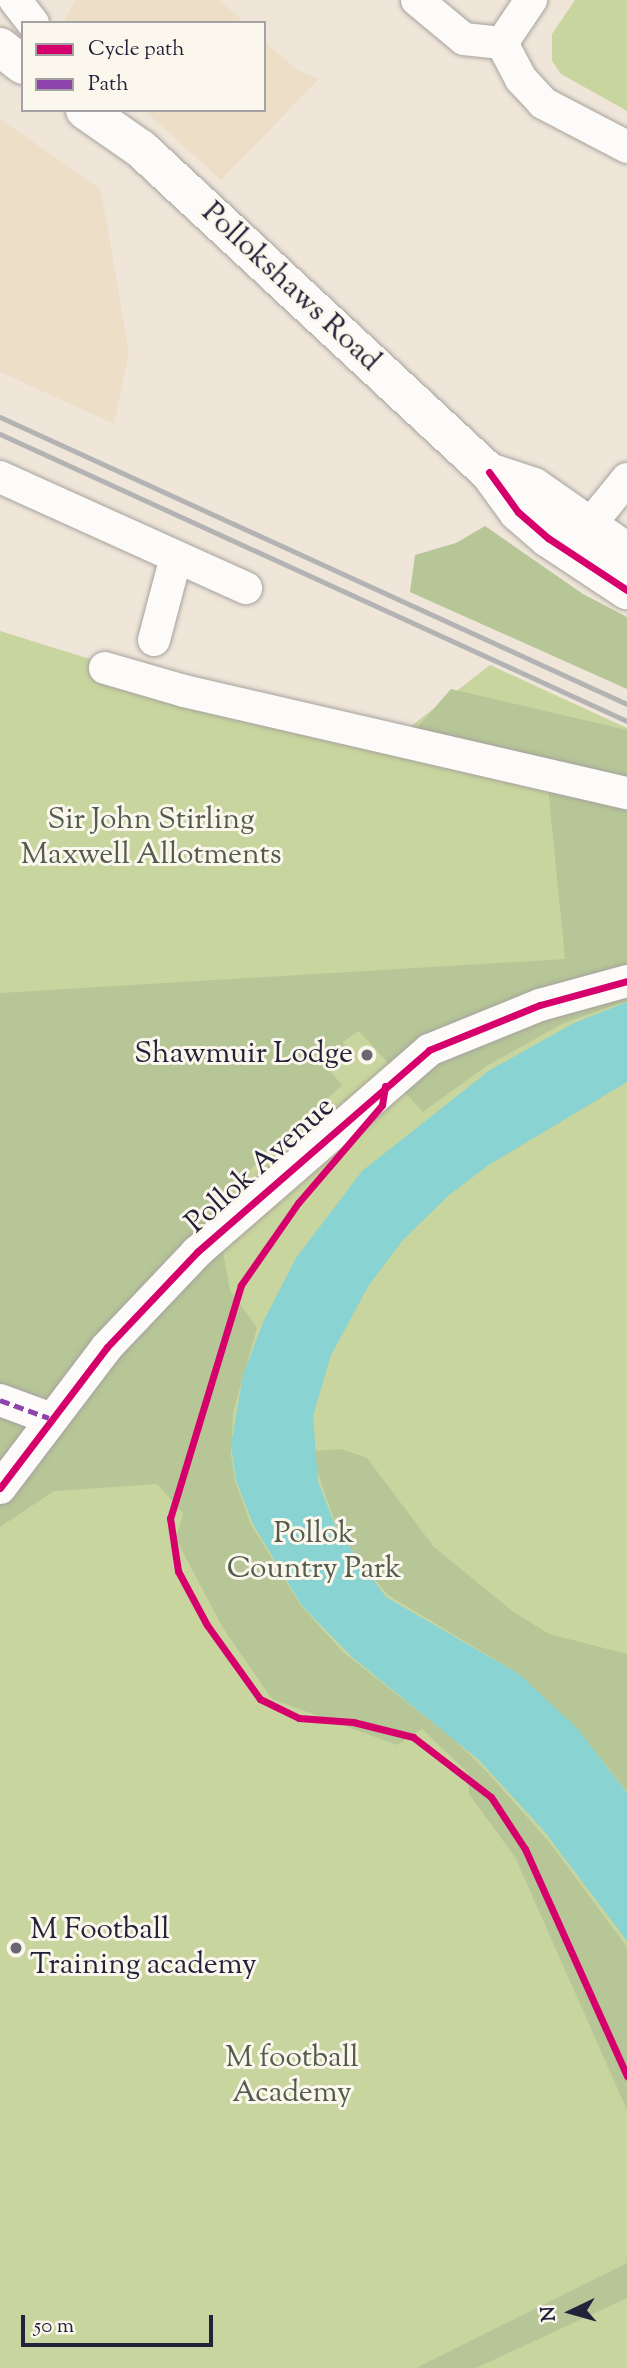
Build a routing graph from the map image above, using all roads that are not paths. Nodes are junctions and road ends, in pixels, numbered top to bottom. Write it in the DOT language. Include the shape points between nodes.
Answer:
graph roads {
  1 [pos="15,0"];
  2 [pos="417,0"];
  3 [pos="531,0"];
  4 [pos="31,21"];
  5 [pos="502,43"];
  6 [pos="0,47"];
  7 [pos="21,63"];
  8 [pos="0,69"];
  9 [pos="21,78"];
  10 [pos="88,112"];
  11 [pos="110,112"];
  12 [pos="627,147"];
  13 [pos="141,149"];
  14 [pos="489,472"];
  15 [pos="0,477"];
  16 [pos="627,479"];
  17 [pos="588,527"];
  18 [pos="627,552"];
  19 [pos="176,557"];
  20 [pos="246,587"];
  21 [pos="627,590"];
  22 [pos="154,640"];
  23 [pos="105,668"];
  24 [pos="627,793"];
  25 [pos="627,981"];
  26 [pos="0,1400"];
  27 [pos="49,1418"];
  28 [pos="0,1488"];
  1 -- 4 [label="street"];
  2 -- 5 [label="street" via="464,39"];
  3 -- 5 [label="street"];
  5 -- 12 [label="street" via="521,79 543,103"];
  6 -- 7 [label="main road"];
  8 -- 9 [label="main road"];
  10 -- 13 [label="main road, Pollokshaws Road"];
  11 -- 13 [label="street"];
  13 -- 14 [label="main road, Pollokshaws Road"];
  14 -- 17 [label="main road, Pollokshaws Road" via="534,488"];
  14 -- 21 [label="main road, Pollokshaws Road" via="517,512"];
  15 -- 19 [label="street"];
  16 -- 17 [label="street"];
  17 -- 18 [label="main road, Pollokshaws Road"];
  19 -- 20 [label="street"];
  19 -- 22 [label="street"];
  23 -- 24 [label="street" via="184,691"];
  25 -- 27 [label="street, Pollok Avenue" via="540,1005 429,1050 197,1252 107,1347"];
  26 -- 27 [label="street"];
  27 -- 28 [label="street, Pollok Avenue"];
}
